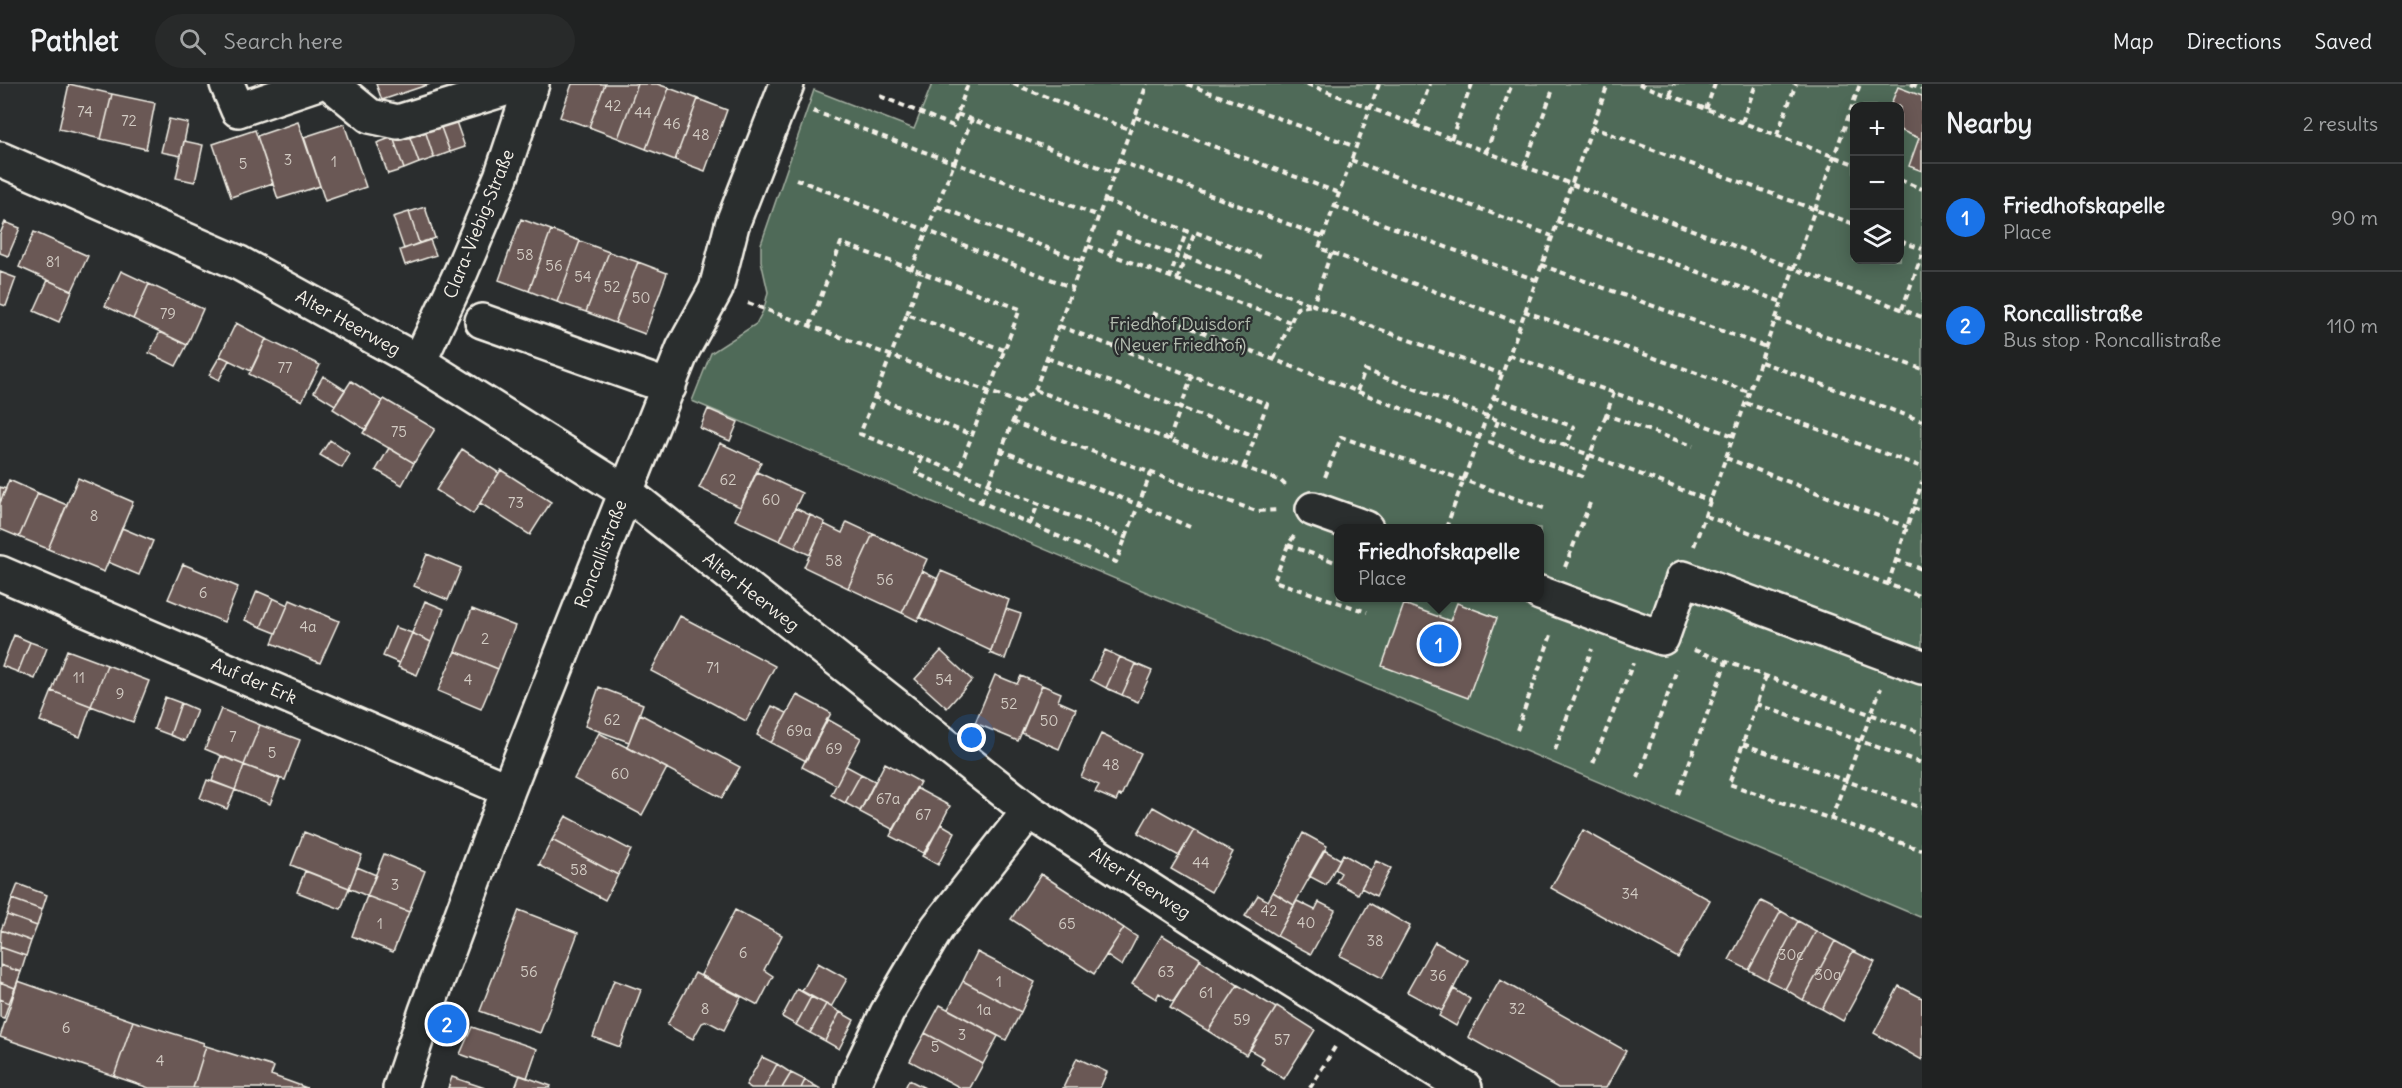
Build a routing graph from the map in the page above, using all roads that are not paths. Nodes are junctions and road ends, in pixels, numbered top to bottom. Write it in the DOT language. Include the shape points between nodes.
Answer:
graph roads {
  1 [pos="227,84"];
  2 [pos="315,84"];
  3 [pos="331,84"];
  4 [pos="521,84"];
  5 [pos="532,84"];
  6 [pos="784,91"];
  7 [pos="0,159"];
  8 [pos="482,321"];
  9 [pos="419,362"];
  10 [pos="669,387"];
  11 [pos="626,492"];
  12 [pos="1313,509"];
  13 [pos="1355,524"];
  14 [pos="0,573"];
  15 [pos="1552,598"];
  16 [pos="1908,662"];
  17 [pos="508,790"];
  18 [pos="1029,812"];
  19 [pos="400,1088"];
  20 [pos="853,1088"];
  21 [pos="1465,1088"];
  1 -- 2 [label="street" via="238,110"];
  3 -- 4 [label="street" via="370,116 398,122"];
  5 -- 9 [label="street, Clara-Viebig-Straße" via="501,177"];
  6 -- 10 [label="street, Roncallistraße" via="732,225 716,289 683,349"];
  7 -- 9 [label="street, Alter Heerweg" via="239,263"];
  8 -- 10 [label="street"];
  9 -- 11 [label="street, Alter Heerweg"];
  10 -- 11 [label="street, Roncallistraße"];
  11 -- 17 [label="street, Roncallistraße"];
  11 -- 18 [label="street, Alter Heerweg"];
  12 -- 13 [label="street"];
  14 -- 17 [label="street, Auf der Erk"];
  15 -- 16 [label="street" via="1664,639 1683,578"];
  17 -- 19 [label="street, Roncallistraße"];
  18 -- 20 [label="street" via="937,928 887,1013"];
  18 -- 21 [label="street, Alter Heerweg"];
}
